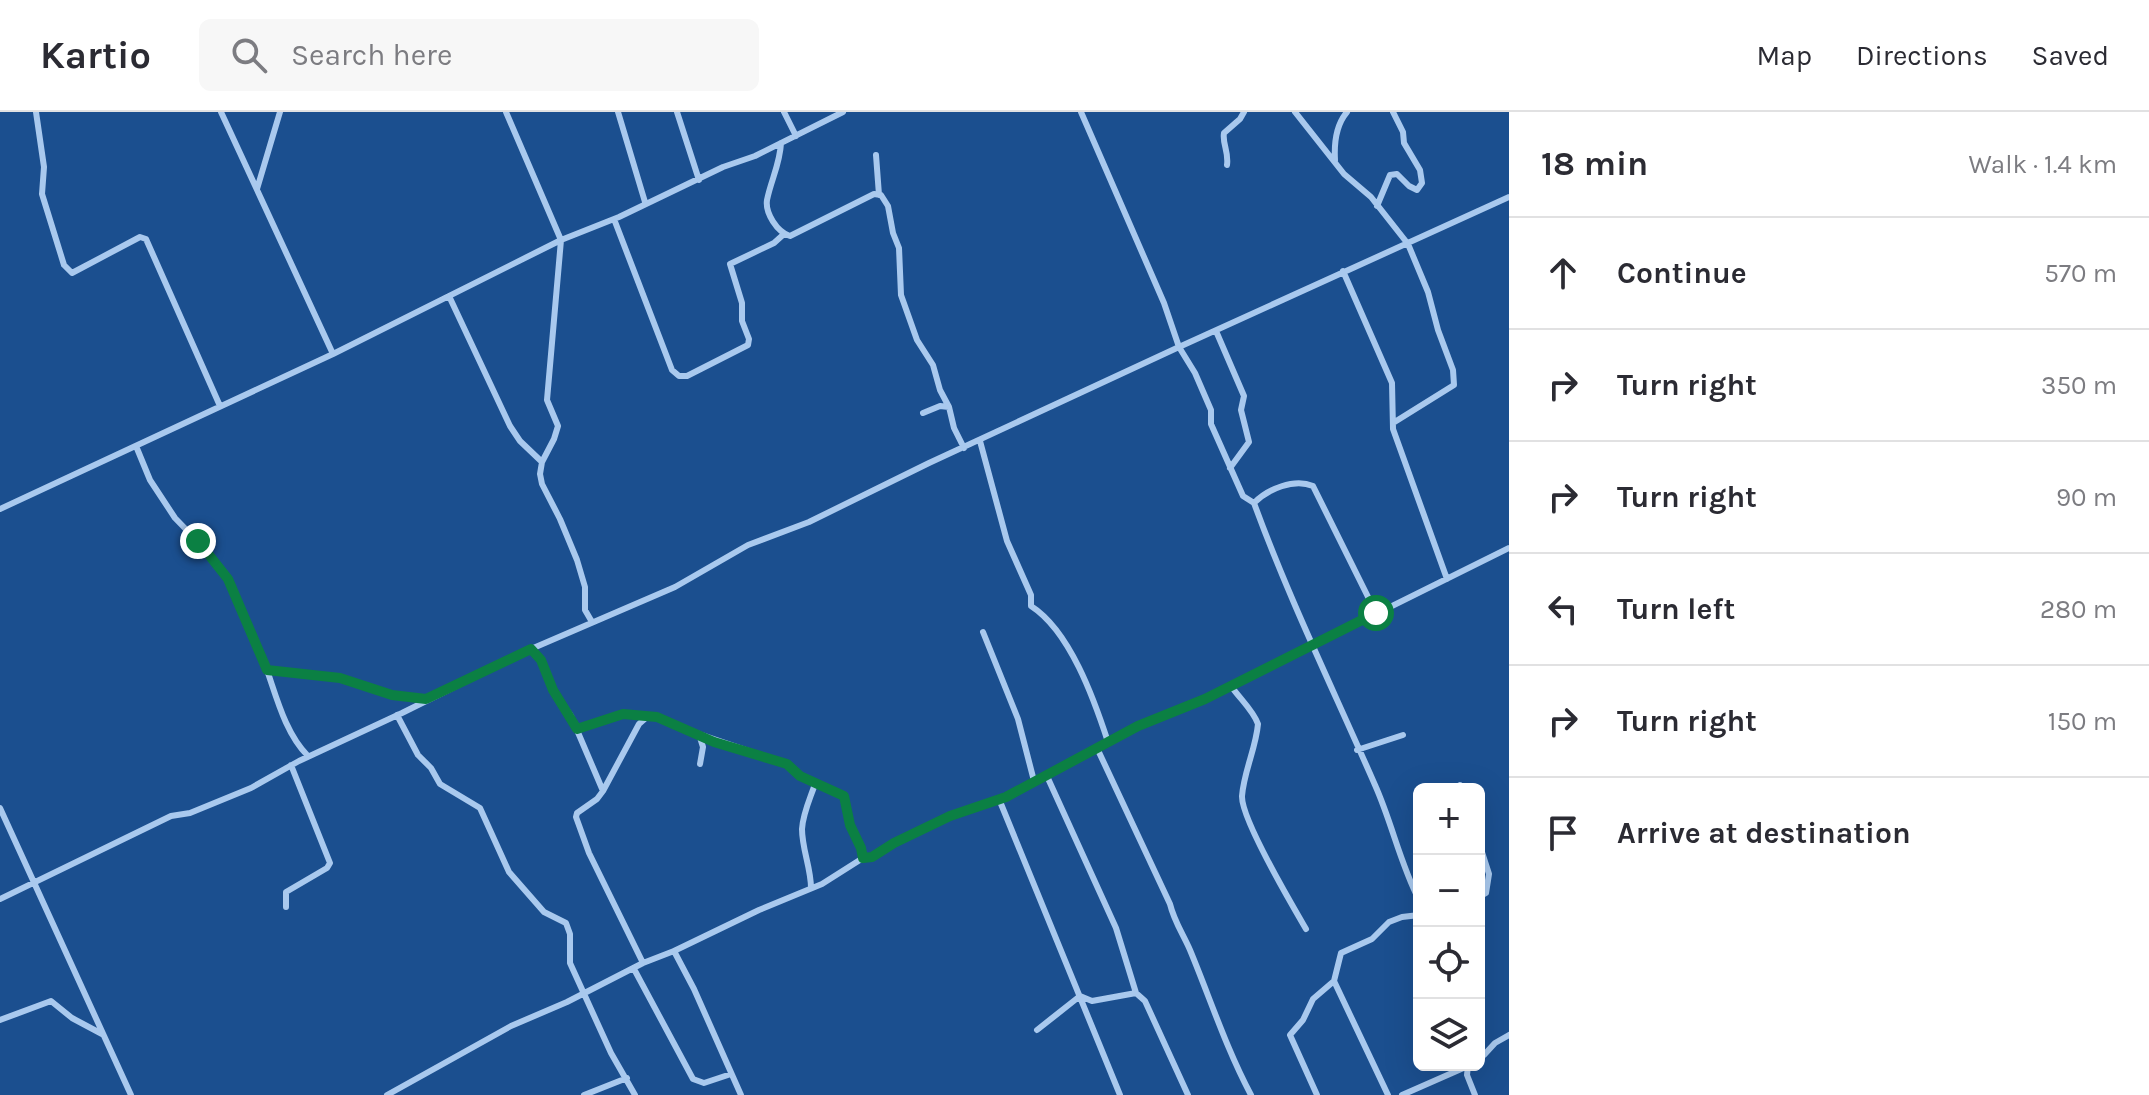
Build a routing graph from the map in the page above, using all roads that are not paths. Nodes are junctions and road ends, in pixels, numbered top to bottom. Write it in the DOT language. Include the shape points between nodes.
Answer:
graph roads {
  1 [pos="221,112"];
  2 [pos="280,112"];
  3 [pos="506,112"];
  4 [pos="618,112"];
  5 [pos="677,112"];
  6 [pos="784,112"];
  7 [pos="843,112"];
  8 [pos="1081,112"];
  9 [pos="1244,112"];
  10 [pos="1295,112"];
  11 [pos="1347,112"];
  12 [pos="1393,112"];
  13 [pos="37,114"];
  14 [pos="796,136"];
  15 [pos="781,143"];
  16 [pos="876,155"];
  17 [pos="1335,160"];
  18 [pos="1227,165"];
  19 [pos="699,180"];
  20 [pos="257,189"];
  21 [pos="879,195"];
  22 [pos="1508,200"];
  23 [pos="645,202"];
  24 [pos="1377,206"];
  25 [pos="614,219"];
  26 [pos="784,234"];
  27 [pos="561,240"];
  28 [pos="1408,244"];
  29 [pos="1343,271"];
  30 [pos="449,296"];
  31 [pos="1216,331"];
  32 [pos="1179,347"];
  33 [pos="333,354"];
  34 [pos="220,406"];
  35 [pos="949,407"];
  36 [pos="923,413"];
  37 [pos="1393,423"];
  38 [pos="980,441"];
  39 [pos="136,446"];
  40 [pos="964,448"];
  41 [pos="542,462"];
  42 [pos="1230,468"];
  43 [pos="1254,503"];
  44 [pos="0,509"];
  45 [pos="1509,548"];
  46 [pos="1447,579"];
  47 [pos="1376,613"];
  48 [pos="592,622"];
  49 [pos="983,632"];
  50 [pos="1313,644"];
  51 [pos="531,649"];
  52 [pos="267,670"];
  53 [pos="1231,686"];
  54 [pos="426,699"];
  55 [pos="397,715"];
  56 [pos="648,716"];
  57 [pos="577,729"];
  58 [pos="699,734"];
  59 [pos="1403,735"];
  60 [pos="1108,742"];
  61 [pos="1097,748"];
  62 [pos="1357,750"];
  63 [pos="308,756"];
  64 [pos="700,764"];
  65 [pos="291,765"];
  66 [pos="1046,774"];
  67 [pos="1034,781"];
  68 [pos="815,784"];
  69 [pos="603,791"];
  70 [pos="999,799"];
  71 [pos="0,808"];
  72 [pos="863,858"];
  73 [pos="1485,862"];
  74 [pos="34,884"];
  75 [pos="811,888"];
  76 [pos="1413,888"];
  77 [pos="1485,894"];
  78 [pos="0,899"];
  79 [pos="286,907"];
  80 [pos="1413,916"];
  81 [pos="1306,929"];
  82 [pos="674,951"];
  83 [pos="643,963"];
  84 [pos="634,969"];
  85 [pos="1334,981"];
  86 [pos="585,993"];
  87 [pos="1136,993"];
  88 [pos="1080,996"];
  89 [pos="0,1020"];
  90 [pos="1037,1030"];
  91 [pos="103,1035"];
  92 [pos="1509,1035"];
  93 [pos="1485,1054"];
  94 [pos="1457,1071"];
  95 [pos="1467,1071"];
  96 [pos="731,1074"];
  97 [pos="627,1078"];
  98 [pos="131,1095"];
  99 [pos="387,1095"];
  100 [pos="584,1095"];
  101 [pos="635,1095"];
  102 [pos="741,1095"];
  103 [pos="1120,1095"];
  104 [pos="1188,1095"];
  105 [pos="1251,1095"];
  106 [pos="1317,1095"];
  107 [pos="1388,1095"];
  108 [pos="1402,1095"];
  109 [pos="1475,1095"];
  1 -- 20 [label="street"];
  2 -- 20 [label="street"];
  3 -- 27 [label="street"];
  4 -- 23 [label="street"];
  5 -- 19 [label="street"];
  6 -- 14 [label="street"];
  7 -- 14 [label="street"];
  8 -- 32 [label="street"];
  9 -- 18 [label="street" via="1222,136"];
  10 -- 17 [label="street"];
  11 -- 17 [label="street" via="1335,140"];
  12 -- 24 [label="street" via="1422,183 1417,190 1397,174 1390,175"];
  13 -- 34 [label="street" via="42,194 64,265 72,273 140,237 146,239"];
  14 -- 15 [label="street"];
  15 -- 19 [label="street"];
  15 -- 26 [label="street" via="767,205"];
  16 -- 21 [label="street"];
  17 -- 24 [label="street"];
  19 -- 23 [label="street"];
  20 -- 33 [label="street"];
  21 -- 26 [label="street" via="790,236"];
  21 -- 35 [label="street" via="888,206 899,248 901,295"];
  22 -- 28 [label="street"];
  23 -- 25 [label="street"];
  24 -- 28 [label="street"];
  25 -- 26 [label="street" via="672,370 679,376 748,345 730,264"];
  25 -- 27 [label="street"];
  27 -- 30 [label="street"];
  27 -- 41 [label="street" via="547,400 558,426"];
  28 -- 29 [label="street"];
  28 -- 37 [label="street" via="1428,292 1454,385"];
  29 -- 31 [label="street"];
  29 -- 37 [label="street" via="1392,383"];
  30 -- 33 [label="street"];
  30 -- 41 [label="street" via="510,426"];
  31 -- 32 [label="street"];
  31 -- 42 [label="street" via="1244,396 1241,410 1249,442"];
  32 -- 38 [label="street"];
  32 -- 42 [label="street" via="1211,410 1211,424"];
  33 -- 34 [label="street"];
  34 -- 39 [label="street"];
  35 -- 36 [label="street"];
  35 -- 40 [label="street"];
  37 -- 46 [label="street"];
  38 -- 40 [label="street"];
  38 -- 60 [label="street" via="1031,606 1049,619 1076,660"];
  39 -- 44 [label="street"];
  39 -- 52 [label="street" via="175,518 228,579"];
  40 -- 48 [label="street"];
  41 -- 48 [label="street" via="541,480 577,560"];
  42 -- 43 [label="street" via="1243,496"];
  43 -- 47 [label="street" via="1264,493 1302,481 1313,486"];
  43 -- 50 [label="street"];
  45 -- 46 [label="street"];
  46 -- 47 [label="street"];
  47 -- 50 [label="street"];
  48 -- 51 [label="street"];
  49 -- 67 [label="street" via="1018,719"];
  50 -- 53 [label="street"];
  50 -- 62 [label="street"];
  51 -- 54 [label="street"];
  51 -- 57 [label="street"];
  52 -- 54 [label="street" via="340,678 392,695"];
  52 -- 63 [label="street" via="294,737"];
  53 -- 60 [label="street"];
  53 -- 81 [label="street" via="1258,724 1242,796 1247,813"];
  54 -- 55 [label="street"];
  55 -- 63 [label="street"];
  55 -- 86 [label="street" via="440,784 480,808 509,872 544,912 566,923 570,963"];
  56 -- 57 [label="street" via="623,714"];
  56 -- 58 [label="street"];
  56 -- 69 [label="street"];
  57 -- 69 [label="street"];
  58 -- 64 [label="street"];
  58 -- 68 [label="street" via="787,764"];
  59 -- 62 [label="street"];
  60 -- 61 [label="street"];
  61 -- 66 [label="street"];
  61 -- 105 [label="street"];
  62 -- 76 [label="street"];
  63 -- 65 [label="street"];
  65 -- 74 [label="street" via="219,803 171,816"];
  65 -- 79 [label="street" via="330,863 286,892"];
  66 -- 67 [label="street"];
  66 -- 87 [label="street" via="1116,928"];
  67 -- 70 [label="street"];
  68 -- 72 [label="street" via="844,796"];
  68 -- 75 [label="street" via="802,832"];
  69 -- 83 [label="street" via="576,817"];
  70 -- 72 [label="street"];
  70 -- 88 [label="street"];
  71 -- 74 [label="street"];
  72 -- 75 [label="street"];
  73 -- 77 [label="street"];
  74 -- 78 [label="street"];
  74 -- 91 [label="street"];
  75 -- 82 [label="street"];
  80 -- 85 [label="street" via="1389,922 1372,939 1341,953"];
  82 -- 83 [label="street"];
  82 -- 96 [label="street"];
  83 -- 84 [label="street"];
  84 -- 86 [label="street"];
  84 -- 96 [label="street" via="693,1079 704,1083"];
  85 -- 106 [label="street" via="1313,999 1290,1035"];
  85 -- 107 [label="street"];
  86 -- 97 [label="street"];
  86 -- 99 [label="street" via="490,1037"];
  87 -- 88 [label="street" via="1092,1001"];
  87 -- 104 [label="street" via="1145,1001"];
  88 -- 90 [label="street"];
  88 -- 103 [label="street"];
  89 -- 91 [label="street" via="51,1001"];
  91 -- 98 [label="street"];
  92 -- 93 [label="street"];
  94 -- 108 [label="street"];
  95 -- 109 [label="street"];
  96 -- 102 [label="street"];
  97 -- 100 [label="street"];
  97 -- 101 [label="street"];
}
